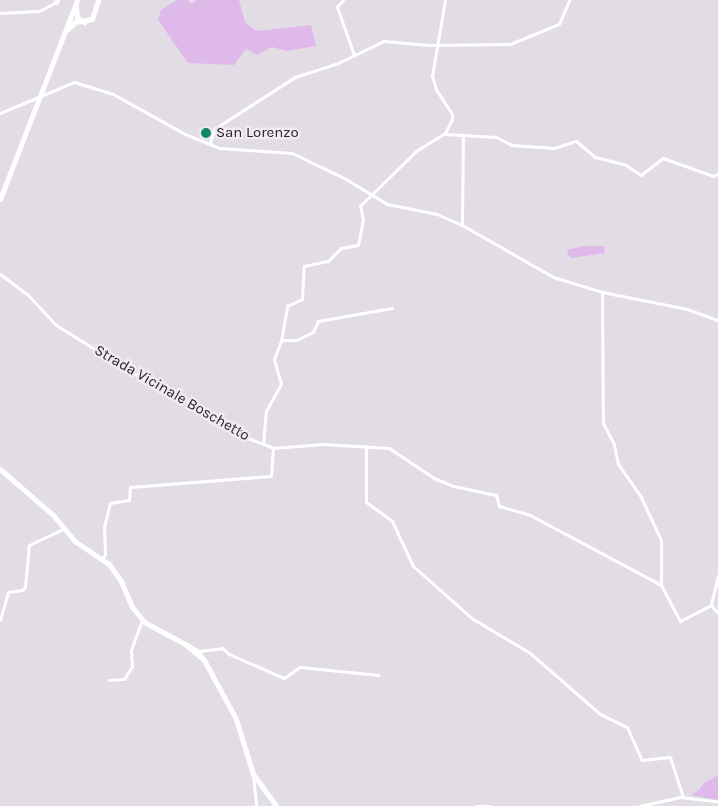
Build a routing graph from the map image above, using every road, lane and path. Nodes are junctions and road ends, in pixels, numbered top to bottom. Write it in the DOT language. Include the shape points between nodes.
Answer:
graph roads {
  1 [pos="77,0"];
  2 [pos="98,0"];
  3 [pos="343,0"];
  4 [pos="445,0"];
  5 [pos="568,0"];
  6 [pos="57,1"];
  7 [pos="0,13"];
  8 [pos="85,22"];
  9 [pos="62,37"];
  10 [pos="436,43"];
  11 [pos="354,55"];
  12 [pos="42,92"];
  13 [pos="0,113"];
  14 [pos="444,134"];
  15 [pos="463,136"];
  16 [pos="210,144"];
  17 [pos="718,174"];
  18 [pos="370,195"];
  19 [pos="0,199"];
  20 [pos="462,225"];
  21 [pos="0,274"];
  22 [pos="602,292"];
  23 [pos="392,308"];
  24 [pos="718,320"];
  25 [pos="282,340"];
  26 [pos="263,444"];
  27 [pos="366,446"];
  28 [pos="273,448"];
  29 [pos="0,469"];
  30 [pos="64,529"];
  31 [pos="102,559"];
  32 [pos="718,576"];
  33 [pos="660,585"];
  34 [pos="712,594"];
  35 [pos="718,595"];
  36 [pos="711,605"];
  37 [pos="718,613"];
  38 [pos="0,620"];
  39 [pos="141,623"];
  40 [pos="185,644"];
  41 [pos="199,651"];
  42 [pos="211,671"];
  43 [pos="380,675"];
  44 [pos="109,680"];
  45 [pos="253,774"];
  46 [pos="682,797"];
  47 [pos="718,802"];
  48 [pos="256,806"];
  49 [pos="276,806"];
  50 [pos="476,806"];
  51 [pos="490,806"];
  52 [pos="640,806"];
  1 -- 8 [label="main road" via="75,13"];
  1 -- 9 [label="main road"];
  2 -- 8 [label="main road" via="94,16"];
  3 -- 11 [label="street" via="337,6"];
  4 -- 10 [label="street"];
  5 -- 10 [label="street" via="559,24 518,41 508,44"];
  6 -- 7 [label="street" via="40,11"];
  8 -- 9 [label="main road" via="71,24"];
  9 -- 12 [label="main road"];
  10 -- 11 [label="street" via="384,41"];
  10 -- 14 [label="street" via="434,84 452,116"];
  11 -- 16 [label="street" via="291,80 214,130"];
  12 -- 13 [label="street"];
  12 -- 16 [label="street" via="74,82 113,94 185,134"];
  12 -- 19 [label="main road"];
  14 -- 15 [label="street"];
  14 -- 18 [label="street" via="416,151"];
  15 -- 17 [label="street" via="496,137 507,144 554,148 576,141 595,157 624,164 641,175 663,158 713,176"];
  15 -- 20 [label="street"];
  16 -- 18 [label="street" via="222,149 292,153"];
  18 -- 20 [label="street" via="387,204 437,214"];
  18 -- 25 [label="street" via="360,206 363,220 358,245 341,248 328,261 304,266 302,299 287,306"];
  20 -- 22 [label="street" via="553,277"];
  21 -- 26 [label="street, Strada Vicinale Boschetto" via="28,296 56,325 138,376"];
  22 -- 24 [label="street" via="687,309"];
  22 -- 33 [label="street" via="603,423 614,445 618,464 640,495 661,540"];
  23 -- 25 [label="street" via="318,321 313,332 296,340"];
  25 -- 26 [label="street" via="274,360 281,384 266,411"];
  26 -- 28 [label="street, Strada Vicinale Boschetto"];
  27 -- 28 [label="street, Strada Vicinale Boschetto" via="323,444"];
  27 -- 33 [label="street, Strada Vicinale Boschetto" via="389,448 434,478 453,486 496,495 499,506 530,515"];
  27 -- 46 [label="street" via="366,502 392,522 413,566 472,619 530,653 602,716 627,727 642,760 670,758"];
  28 -- 31 [label="street" via="271,476 130,487 130,500 110,503 104,527 105,554"];
  29 -- 30 [label="main road" via="53,515"];
  30 -- 31 [label="main road" via="76,542"];
  30 -- 38 [label="street" via="29,545 24,587 8,592"];
  31 -- 40 [label="main road" via="118,576 139,617"];
  32 -- 34 [label="street"];
  33 -- 36 [label="street" via="680,621"];
  34 -- 35 [label="street"];
  34 -- 36 [label="street"];
  36 -- 37 [label="street"];
  39 -- 44 [label="street" via="131,650 132,666 124,679"];
  40 -- 41 [label="street"];
  40 -- 42 [label="main road"];
  41 -- 42 [label="street"];
  41 -- 43 [label="street" via="222,648 260,670 284,678 300,667"];
  42 -- 45 [label="main road" via="236,719"];
  45 -- 48 [label="street"];
  45 -- 49 [label="main road"];
  46 -- 47 [label="street"];
  46 -- 52 [label="street"];
  50 -- 51 [label="street"];
}
